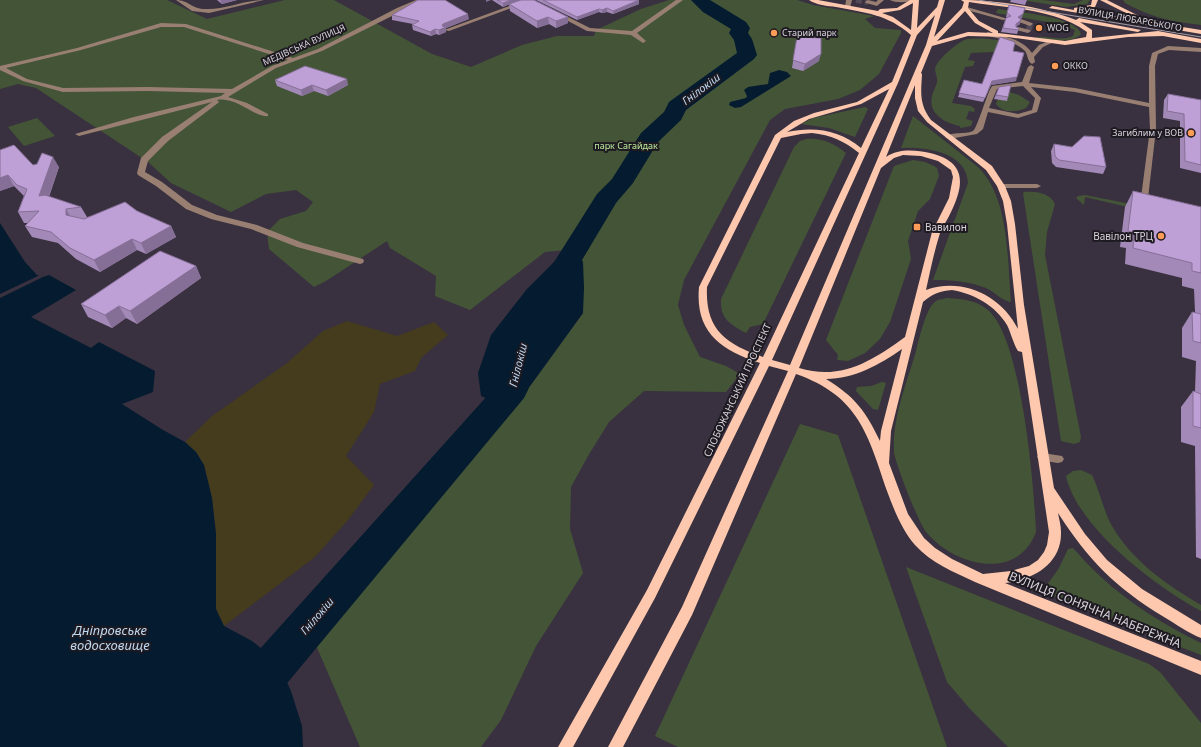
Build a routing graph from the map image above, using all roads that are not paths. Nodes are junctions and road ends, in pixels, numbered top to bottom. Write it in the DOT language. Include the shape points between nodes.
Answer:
graph roads {
  1 [pos="179,0"];
  2 [pos="261,0"];
  3 [pos="421,0"];
  4 [pos="530,0"];
  5 [pos="680,0"];
  6 [pos="812,0"];
  7 [pos="849,0"];
  8 [pos="881,0"];
  9 [pos="893,0"];
  10 [pos="910,0"];
  11 [pos="914,0"];
  12 [pos="942,0"];
  13 [pos="964,0"];
  14 [pos="967,0"];
  15 [pos="1002,0"];
  16 [pos="1095,0"];
  17 [pos="1103,0"];
  18 [pos="868,2"];
  19 [pos="848,7"];
  20 [pos="938,8"];
  21 [pos="965,8"];
  22 [pos="1052,8"];
  23 [pos="548,10"];
  24 [pos="871,11"];
  25 [pos="1055,16"];
  26 [pos="998,17"];
  27 [pos="1005,19"];
  28 [pos="1021,21"];
  29 [pos="1001,24"];
  30 [pos="1029,28"];
  31 [pos="1177,28"];
  32 [pos="1018,29"];
  33 [pos="448,30"];
  34 [pos="1201,32"];
  35 [pos="633,33"];
  36 [pos="988,34"];
  37 [pos="1164,34"];
  38 [pos="914,35"];
  39 [pos="1008,36"];
  40 [pos="1025,39"];
  41 [pos="643,41"];
  42 [pos="1201,41"];
  43 [pos="1051,42"];
  44 [pos="1078,43"];
  45 [pos="929,45"];
  46 [pos="1201,50"];
  47 [pos="291,59"];
  48 [pos="1032,62"];
  49 [pos="920,66"];
  50 [pos="0,68"];
  51 [pos="895,83"];
  52 [pos="1025,84"];
  53 [pos="233,91"];
  54 [pos="223,97"];
  55 [pos="1153,106"];
  56 [pos="985,109"];
  57 [pos="266,115"];
  58 [pos="79,134"];
  59 [pos="778,137"];
  60 [pos="949,137"];
  61 [pos="862,152"];
  62 [pos="879,167"];
  63 [pos="1001,186"];
  64 [pos="1037,186"];
  65 [pos="1144,204"];
  66 [pos="360,261"];
  67 [pos="918,302"];
  68 [pos="909,339"];
  69 [pos="1028,365"];
  70 [pos="812,375"];
  71 [pos="1043,457"];
  72 [pos="1058,459"];
  73 [pos="884,462"];
  74 [pos="1047,487"];
  75 [pos="979,578"];
  76 [pos="1201,632"];
  77 [pos="1201,668"];
  78 [pos="565,747"];
  79 [pos="615,747"];
  1 -- 2 [label="street" via="194,10 209,12"];
  3 -- 47 [label="street, МЕДІВСЬКА ВУЛИЦЯ" via="399,8 320,50"];
  4 -- 33 [label="street"];
  5 -- 35 [label="street"];
  6 -- 19 [label="main road"];
  7 -- 19 [label="street"];
  8 -- 18 [label="street" via="877,4"];
  9 -- 10 [label="street"];
  11 -- 24 [label="main road" via="908,6 899,9"];
  11 -- 38 [label="main road, СЛОБОЖАНСЬКИЙ ПРОСПЕКТ"];
  12 -- 20 [label="main road, СЛОБОЖАНСЬКИЙ ПРОСПЕКТ"];
  13 -- 25 [label="main road"];
  14 -- 21 [label="main road"];
  15 -- 22 [label="main road"];
  16 -- 22 [label="main road" via="1093,6 1086,8"];
  17 -- 31 [label="main road" via="1142,18"];
  19 -- 24 [label="main road"];
  20 -- 38 [label="main road, СЛОБОЖАНСЬКИЙ ПРОСПЕКТ"];
  20 -- 45 [label="main road, СЛОБОЖАНСЬКИЙ ПРОСПЕКТ"];
  21 -- 26 [label="street"];
  21 -- 39 [label="main road" via="977,22"];
  21 -- 45 [label="main road, СЛОБОЖАНСЬКИЙ ПРОСПЕКТ"];
  22 -- 31 [label="main road, ВУЛИЦЯ ЛЮБАРСЬКОГО"];
  23 -- 35 [label="street" via="590,30"];
  24 -- 38 [label="main road" via="897,19"];
  25 -- 37 [label="main road, ВУЛИЦЯ ЛЮБАРСЬКОГО"];
  25 -- 44 [label="main road" via="1080,23 1090,31 1089,38"];
  26 -- 27 [label="street"];
  26 -- 29 [label="street"];
  28 -- 30 [label="street"];
  30 -- 32 [label="street"];
  30 -- 40 [label="street"];
  31 -- 34 [label="main road, ВУЛИЦЯ ЛЮБАРСЬКОГО"];
  35 -- 41 [label="street"];
  36 -- 39 [label="main road"];
  36 -- 45 [label="main road" via="968,34"];
  36 -- 48 [label="street" via="1024,46"];
  37 -- 42 [label="main road, ВУЛИЦЯ ЛЮБАРСЬКОГО"];
  37 -- 44 [label="main road" via="1128,34"];
  38 -- 51 [label="main road, СЛОБОЖАНСЬКИЙ ПРОСПЕКТ"];
  39 -- 40 [label="main road"];
  40 -- 43 [label="main road"];
  43 -- 44 [label="main road"];
  43 -- 48 [label="street" via="1041,46"];
  45 -- 49 [label="main road, СЛОБОЖАНСЬКИЙ ПРОСПЕКТ"];
  46 -- 55 [label="street" via="1168,48 1155,53 1152,66"];
  47 -- 50 [label="street" via="174,24 161,25 79,49"];
  47 -- 53 [label="street, МЕДІВСЬКА ВУЛИЦЯ"];
  48 -- 52 [label="street"];
  49 -- 60 [label="main road" via="918,98 921,111"];
  49 -- 62 [label="main road, СЛОБОЖАНСЬКИЙ ПРОСПЕКТ"];
  50 -- 53 [label="street" via="30,81 63,90"];
  51 -- 59 [label="main road" via="860,103 800,119 786,127"];
  51 -- 61 [label="main road, СЛОБОЖАНСЬКИЙ ПРОСПЕКТ"];
  52 -- 55 [label="street" via="1075,90"];
  52 -- 56 [label="street" via="994,87"];
  52 -- 56 [label="street" via="1038,98 1035,111 1018,116"];
  53 -- 54 [label="street, МЕДІВСЬКА ВУЛИЦЯ"];
  54 -- 57 [label="street" via="245,104"];
  54 -- 58 [label="street, МЕДІВСЬКА ВУЛИЦЯ"];
  54 -- 66 [label="street" via="164,139 144,160 141,173 189,207 214,217 254,227 300,245"];
  55 -- 65 [label="street" via="1153,129"];
  56 -- 60 [label="street" via="980,129 975,133"];
  59 -- 61 [label="main road" via="789,133 820,131 850,141"];
  59 -- 70 [label="main road" via="702,287 702,306 708,326 720,340 739,352"];
  60 -- 63 [label="main road" via="988,168"];
  61 -- 78 [label="main road, СЛОБОЖАНСЬКИЙ ПРОСПЕКТ" via="747,402 651,594"];
  62 -- 67 [label="main road" via="896,154 909,152 943,161 955,172 955,187 946,216 936,232"];
  62 -- 79 [label="main road, СЛОБОЖАНСЬКИЙ ПРОСПЕКТ" via="806,342 687,611"];
  63 -- 64 [label="street"];
  63 -- 69 [label="main road" via="1011,224"];
  67 -- 68 [label="main road"];
  67 -- 69 [label="main road" via="925,294 949,288 982,296 1007,317"];
  68 -- 70 [label="main road" via="881,359 864,367 842,375"];
  68 -- 73 [label="main road" via="886,432"];
  69 -- 71 [label="main road"];
  70 -- 73 [label="main road, ВУЛИЦЯ СОНЯЧНА НАБЕРЕЖНА" via="855,406 866,422"];
  71 -- 72 [label="street"];
  71 -- 74 [label="main road"];
  73 -- 75 [label="main road, ВУЛИЦЯ СОНЯЧНА НАБЕРЕЖНА" via="902,515 916,538 930,552 948,564"];
  74 -- 75 [label="main road" via="1055,532 1050,554 1040,566 1025,574 1004,579"];
  74 -- 76 [label="main road, ВУЛИЦЯ СОНЯЧНА НАБЕРЕЖНА" via="1085,544 1103,564 1124,583"];
  75 -- 77 [label="main road, ВУЛИЦЯ СОНЯЧНА НАБЕРЕЖНА"];
}
